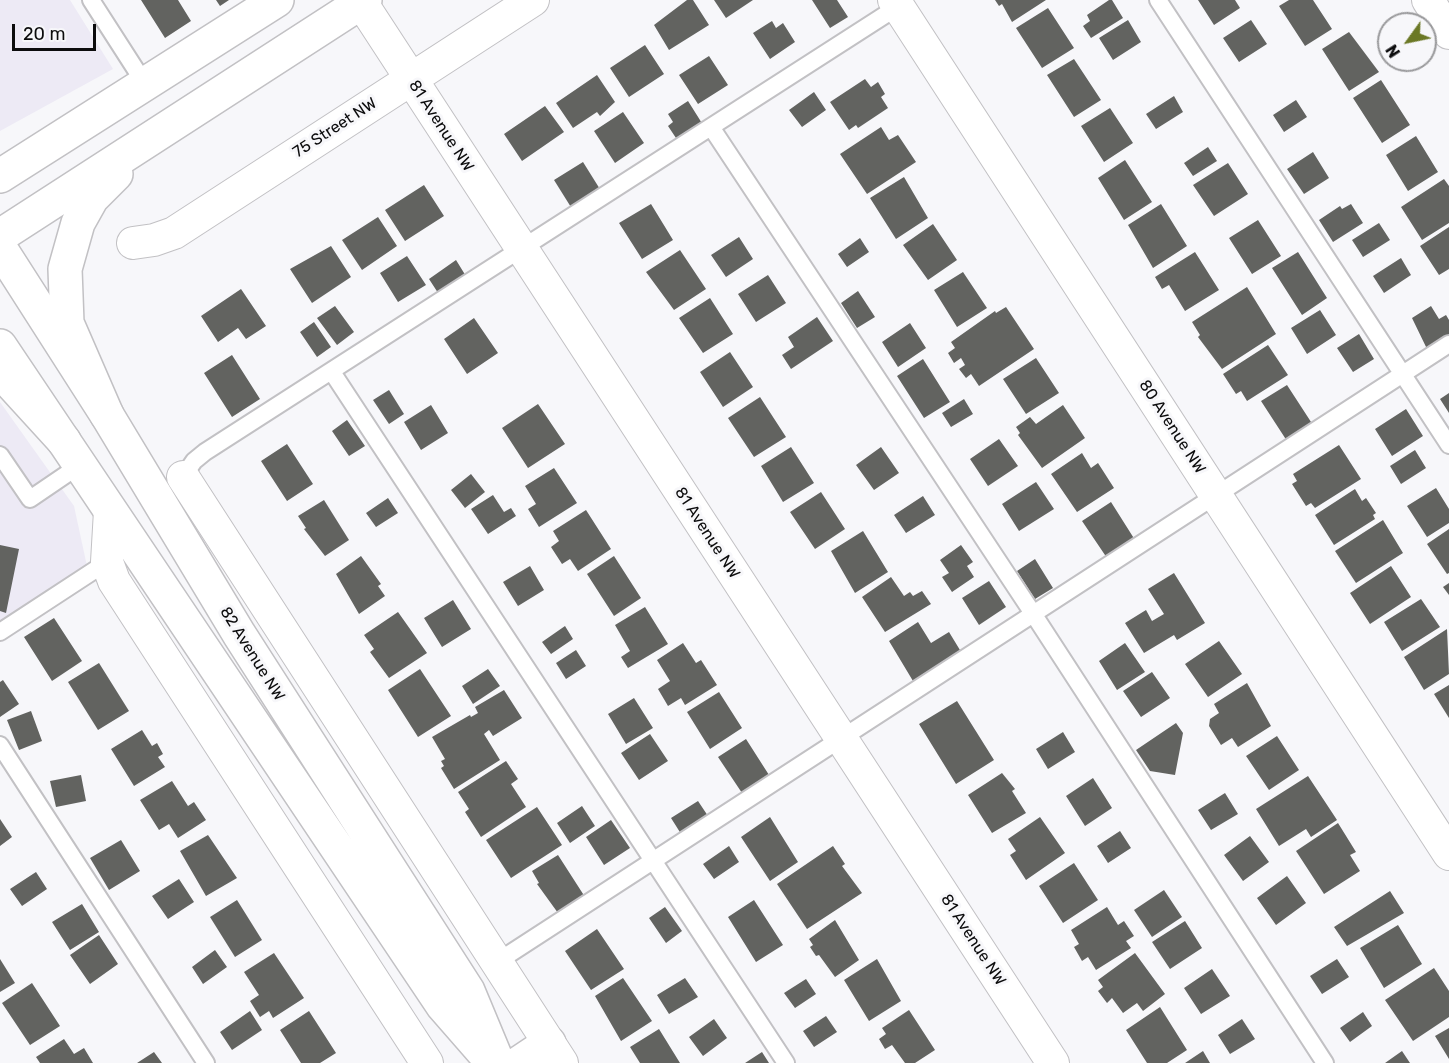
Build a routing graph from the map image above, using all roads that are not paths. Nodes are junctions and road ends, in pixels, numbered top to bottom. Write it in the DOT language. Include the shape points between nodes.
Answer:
graph roads {
  1 [pos="91,0"];
  2 [pos="277,0"];
  3 [pos="533,0"];
  4 [pos="1158,0"];
  5 [pos="1428,0"];
  6 [pos="363,1"];
  7 [pos="900,2"];
  8 [pos="1449,33"];
  9 [pos="411,79"];
  10 [pos="145,84"];
  11 [pos="172,124"];
  12 [pos="711,127"];
  13 [pos="0,176"];
  14 [pos="0,236"];
  15 [pos="133,243"];
  16 [pos="0,248"];
  17 [pos="522,249"];
  18 [pos="1449,344"];
  19 [pos="0,346"];
  20 [pos="0,371"];
  21 [pos="333,372"];
  22 [pos="1403,374"];
  23 [pos="107,416"];
  24 [pos="1449,445"];
  25 [pos="72,453"];
  26 [pos="0,455"];
  27 [pos="183,477"];
  28 [pos="1216,495"];
  29 [pos="110,511"];
  30 [pos="107,562"];
  31 [pos="1034,615"];
  32 [pos="0,632"];
  33 [pos="842,739"];
  34 [pos="0,745"];
  35 [pos="1449,854"];
  36 [pos="654,862"];
  37 [pos="497,962"];
  38 [pos="555,1053"];
  39 [pos="206,1063"];
  40 [pos="427,1063"];
  41 [pos="493,1063"];
  42 [pos="498,1063"];
  43 [pos="519,1063"];
  44 [pos="786,1063"];
  45 [pos="1053,1063"];
  46 [pos="1325,1063"];
  1 -- 10 [label="lane"];
  2 -- 10 [label="main road"];
  3 -- 9 [label="street, 75 Street NW"];
  4 -- 22 [label="lane"];
  5 -- 8 [label="street"];
  6 -- 9 [label="street, 81 Avenue NW"];
  6 -- 11 [label="main road"];
  7 -- 12 [label="lane"];
  7 -- 28 [label="street, 80 Avenue NW"];
  9 -- 15 [label="street, 75 Street NW" via="174,233"];
  9 -- 17 [label="street, 81 Avenue NW"];
  10 -- 13 [label="main road"];
  11 -- 14 [label="main road"];
  11 -- 23 [label="main road" via="92,198 78,223 67,259 68,323"];
  12 -- 17 [label="lane"];
  12 -- 31 [label="lane"];
  16 -- 23 [label="main road, 82 Avenue NW"];
  17 -- 21 [label="lane"];
  17 -- 33 [label="street, 81 Avenue NW"];
  18 -- 22 [label="lane"];
  19 -- 25 [label="main road"];
  20 -- 25 [label="main road"];
  21 -- 27 [label="lane" via="205,453"];
  21 -- 36 [label="lane"];
  22 -- 24 [label="lane"];
  22 -- 28 [label="lane"];
  23 -- 42 [label="main road, 82 Avenue NW" via="239,634 468,991"];
  25 -- 26 [label="lane" via="30,499"];
  25 -- 29 [label="main road"];
  27 -- 37 [label="street"];
  28 -- 31 [label="lane"];
  28 -- 35 [label="street, 80 Avenue NW"];
  29 -- 30 [label="street"];
  29 -- 41 [label="main road" via="443,1006"];
  30 -- 32 [label="lane"];
  30 -- 40 [label="street" via="114,581"];
  31 -- 33 [label="lane"];
  31 -- 46 [label="lane"];
  33 -- 36 [label="lane"];
  33 -- 45 [label="street, 81 Avenue NW"];
  34 -- 39 [label="lane"];
  36 -- 37 [label="lane"];
  36 -- 44 [label="lane"];
  37 -- 38 [label="street"];
  38 -- 43 [label="main road"];
}
